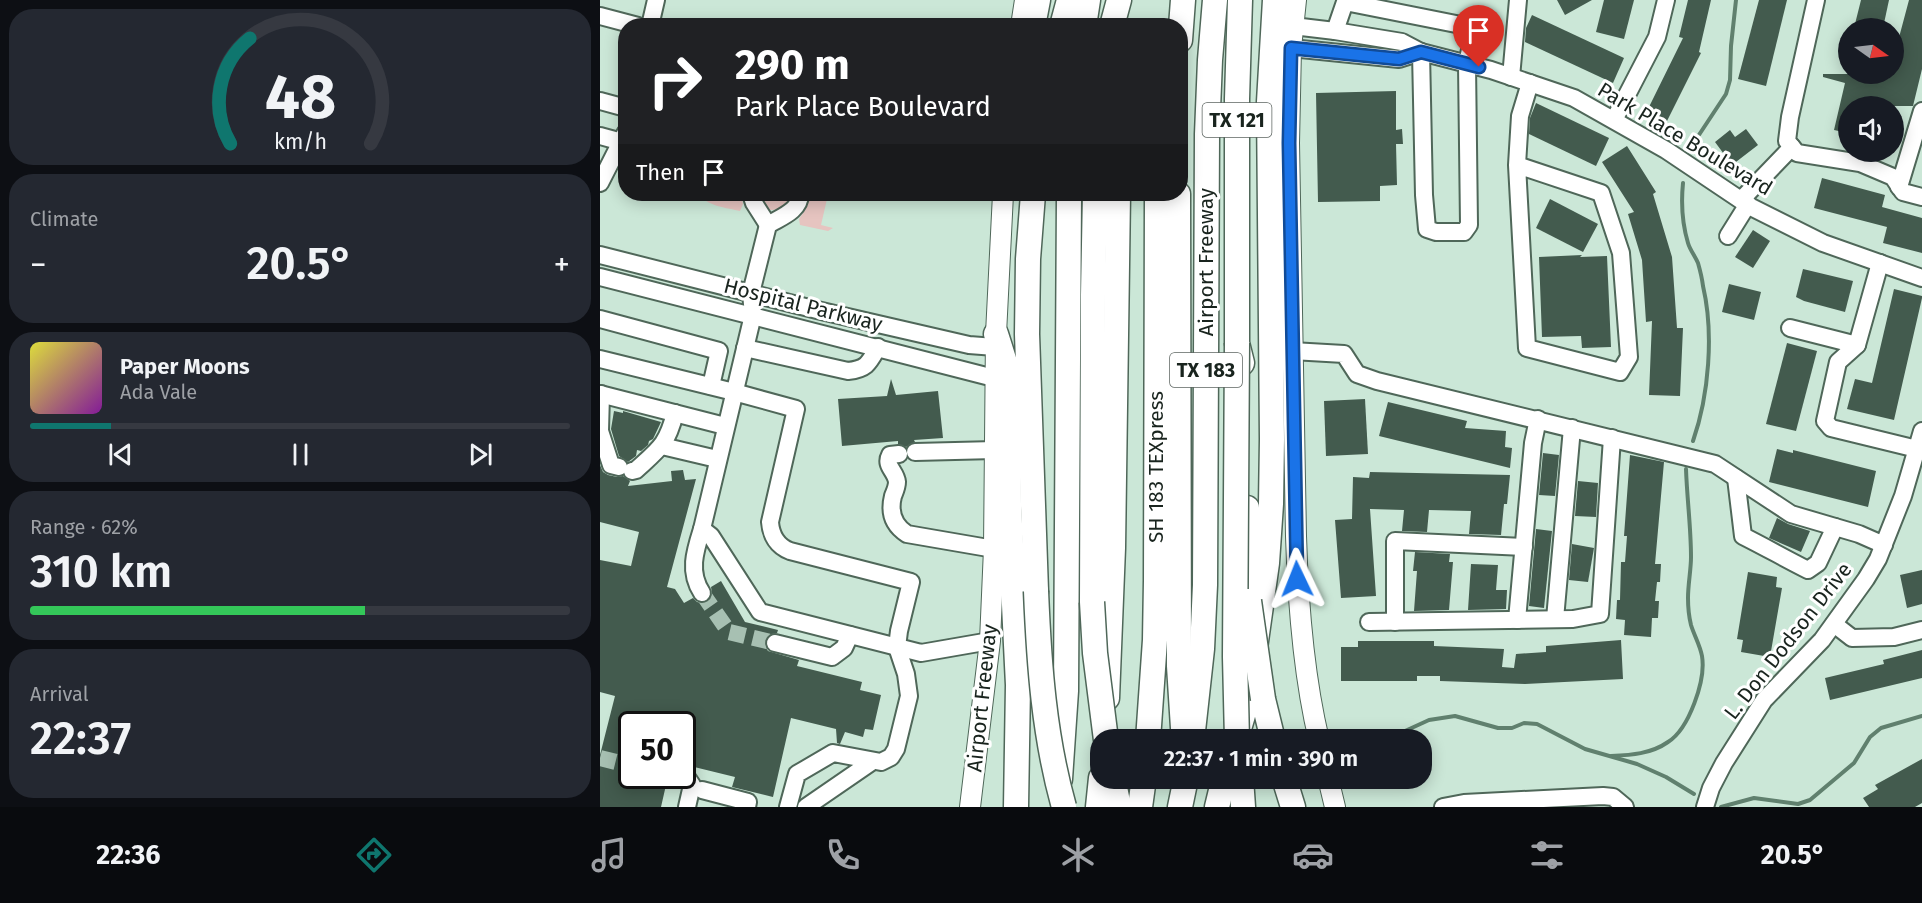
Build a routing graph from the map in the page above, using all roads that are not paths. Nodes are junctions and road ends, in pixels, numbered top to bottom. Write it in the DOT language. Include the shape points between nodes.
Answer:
graph roads {
  1 [pos="656,0"];
  2 [pos="1025,0"];
  3 [pos="1038,0"];
  4 [pos="1070,0"];
  5 [pos="1088,0"];
  6 [pos="1119,0"];
  7 [pos="1128,0"];
  8 [pos="1168,0"];
  9 [pos="1183,0"];
  10 [pos="1215,0"];
  11 [pos="1240,0"];
  12 [pos="1275,0"];
  13 [pos="1296,0"];
  14 [pos="1518,0"];
  15 [pos="1666,0"];
  16 [pos="1816,0"];
  17 [pos="600,16"];
  18 [pos="652,18"];
  19 [pos="1022,18"];
  20 [pos="1035,18"];
  21 [pos="1064,18"];
  22 [pos="1085,18"];
  23 [pos="1114,18"];
  24 [pos="1126,18"];
  25 [pos="1166,18"];
  26 [pos="1182,18"];
  27 [pos="618,21"];
  28 [pos="1293,26"];
  29 [pos="1335,31"];
  30 [pos="1291,48"];
  31 [pos="1421,52"];
  32 [pos="1467,64"];
  33 [pos="1511,77"];
  34 [pos="1530,83"];
  35 [pos="600,102"];
  36 [pos="618,106"];
  37 [pos="1922,111"];
  38 [pos="1614,120"];
  39 [pos="600,136"];
  40 [pos="618,137"];
  41 [pos="1792,147"];
  42 [pos="618,148"];
  43 [pos="1517,165"];
  44 [pos="600,182"];
  45 [pos="1899,187"];
  46 [pos="1922,197"];
  47 [pos="753,201"];
  48 [pos="799,201"];
  49 [pos="1003,201"];
  50 [pos="1032,201"];
  51 [pos="1069,201"];
  52 [pos="1095,201"];
  53 [pos="1118,201"];
  54 [pos="1157,201"];
  55 [pos="1178,201"];
  56 [pos="1745,202"];
  57 [pos="768,225"];
  58 [pos="1728,236"];
  59 [pos="600,255"];
  60 [pos="1880,264"];
  61 [pos="600,277"];
  62 [pos="1922,278"];
  63 [pos="751,293"];
  64 [pos="753,315"];
  65 [pos="600,320"];
  66 [pos="1790,328"];
  67 [pos="995,340"];
  68 [pos="1237,343"];
  69 [pos="1857,345"];
  70 [pos="878,347"];
  71 [pos="745,348"];
  72 [pos="1292,351"];
  73 [pos="600,359"];
  74 [pos="994,378"];
  75 [pos="711,386"];
  76 [pos="734,392"];
  77 [pos="600,394"];
  78 [pos="675,413"];
  79 [pos="1538,419"];
  80 [pos="725,426"];
  81 [pos="1572,428"];
  82 [pos="1922,431"];
  83 [pos="1612,438"];
  84 [pos="662,446"];
  85 [pos="1917,449"];
  86 [pos="994,450"];
  87 [pos="717,459"];
  88 [pos="1736,478"];
  89 [pos="1915,480"];
  90 [pos="1835,527"];
  91 [pos="702,529"];
  92 [pos="1884,545"];
  93 [pos="1524,547"];
  94 [pos="994,549"];
  95 [pos="702,593"];
  96 [pos="1555,619"];
  97 [pos="1517,620"];
  98 [pos="1369,622"];
  99 [pos="1395,622"];
  100 [pos="1834,624"];
  101 [pos="1922,630"];
  102 [pos="850,635"];
  103 [pos="990,641"];
  104 [pos="775,643"];
  105 [pos="897,647"];
  106 [pos="1104,729"];
  107 [pos="1105,729"];
  108 [pos="1149,729"];
  109 [pos="1183,729"];
  110 [pos="1193,729"];
  111 [pos="1237,729"];
  112 [pos="1240,729"];
  113 [pos="1270,729"];
  114 [pos="1317,729"];
  115 [pos="873,761"];
  116 [pos="691,789"];
  117 [pos="1100,789"];
  118 [pos="1115,789"];
  119 [pos="1142,789"];
  120 [pos="1184,789"];
  121 [pos="1189,789"];
  122 [pos="1221,789"];
  123 [pos="1241,789"];
  124 [pos="1287,789"];
  125 [pos="1331,789"];
  126 [pos="702,790"];
  127 [pos="1499,804"];
  128 [pos="687,807"];
  129 [pos="747,807"];
  130 [pos="788,807"];
  131 [pos="806,807"];
  132 [pos="970,807"];
  133 [pos="1016,807"];
  134 [pos="1058,807"];
  135 [pos="1064,807"];
  136 [pos="1098,807"];
  137 [pos="1119,807"];
  138 [pos="1140,807"];
  139 [pos="1180,807"];
  140 [pos="1193,807"];
  141 [pos="1217,807"];
  142 [pos="1243,807"];
  143 [pos="1293,807"];
  144 [pos="1335,807"];
  145 [pos="1443,807"];
  146 [pos="1625,807"];
  147 [pos="1705,807"];
  1 -- 18 [label="street"];
  2 -- 19 [label="main road"];
  3 -- 20 [label="highway"];
  4 -- 21 [label="highway"];
  5 -- 22 [label="highway"];
  6 -- 23 [label="highway"];
  7 -- 24 [label="highway"];
  8 -- 25 [label="highway"];
  9 -- 26 [label="highway"];
  10 -- 110 [label="highway, Airport Freeway / TX 183" via="1207,134 1205,585"];
  11 -- 68 [label="highway, TX 121"];
  12 -- 112 [label="highway" via="1269,102 1271,504 1267,563 1248,698"];
  13 -- 28 [label="main road"];
  14 -- 33 [label="street"];
  15 -- 38 [label="street" via="1657,37"];
  16 -- 41 [label="street" via="1786,141"];
  17 -- 27 [label="street"];
  28 -- 29 [label="street, Park Place Boulevard"];
  28 -- 30 [label="main road"];
  29 -- 31 [label="street, Park Place Boulevard" via="1401,42"];
  29 -- 32 [label="street" via="1345,2 1461,25 1472,40"];
  30 -- 31 [label="street, Park Place Boulevard" via="1399,59"];
  30 -- 72 [label="main road"];
  31 -- 32 [label="street, Park Place Boulevard"];
  31 -- 32 [label="street" via="1424,195 1427,229 1436,232 1464,232 1469,225"];
  32 -- 33 [label="street, Park Place Boulevard"];
  33 -- 34 [label="street, Park Place Boulevard"];
  34 -- 38 [label="street, Park Place Boulevard" via="1574,98"];
  34 -- 43 [label="street" via="1520,116"];
  35 -- 36 [label="street"];
  37 -- 45 [label="street"];
  38 -- 56 [label="street, Park Place Boulevard"];
  39 -- 40 [label="street"];
  41 -- 45 [label="street" via="1797,153 1860,163 1893,177"];
  41 -- 56 [label="street"];
  42 -- 44 [label="street"];
  43 -- 43 [label="street" via="1527,348 1620,372 1629,357 1621,253 1601,193"];
  45 -- 46 [label="street"];
  47 -- 57 [label="street"];
  48 -- 57 [label="street" via="795,209"];
  49 -- 67 [label="main road, Airport Freeway"];
  50 -- 135 [label="highway, bridge" via="1027,334 1036,591 1046,721"];
  51 -- 134 [label="highway" via="1066,691"];
  52 -- 106 [label="highway, bridge" via="1092,602"];
  53 -- 107 [label="highway, SH 183 TEXpress" via="1113,549"];
  54 -- 108 [label="highway, SH 183 TEXpress" via="1156,593"];
  55 -- 109 [label="highway" via="1178,590"];
  56 -- 58 [label="street"];
  56 -- 60 [label="street, Park Place Boulevard" via="1823,243"];
  57 -- 63 [label="street"];
  59 -- 63 [label="street, Hospital Parkway"];
  60 -- 62 [label="street, Park Place Boulevard"];
  60 -- 69 [label="street"];
  61 -- 64 [label="street, Hospital Parkway"];
  63 -- 64 [label="street"];
  63 -- 67 [label="street, Hospital Parkway" via="969,345"];
  64 -- 70 [label="street, Hospital Parkway"];
  64 -- 71 [label="street"];
  65 -- 75 [label="street" via="719,351"];
  66 -- 69 [label="street"];
  67 -- 74 [label="main road, Airport Freeway"];
  67 -- 133 [label="highway" via="1008,372 1009,504 1018,685"];
  68 -- 111 [label="highway, TX 121, bridge"];
  68 -- 113 [label="highway, bridge" via="1245,372 1249,601"];
  69 -- 85 [label="street" via="1838,362 1825,421 1831,428"];
  70 -- 71 [label="street" via="867,365 848,371"];
  70 -- 74 [label="street, Hospital Parkway"];
  71 -- 76 [label="street"];
  72 -- 79 [label="street" via="1344,354 1357,374"];
  72 -- 114 [label="main road" via="1298,600"];
  73 -- 75 [label="street"];
  74 -- 86 [label="main road, Airport Freeway"];
  75 -- 76 [label="street"];
  76 -- 80 [label="street"];
  76 -- 105 [label="street" via="796,409 770,522 770,533 784,549 911,582"];
  77 -- 78 [label="street"];
  77 -- 84 [label="street" via="600,431 611,465 636,470"];
  78 -- 80 [label="street"];
  78 -- 84 [label="street"];
  79 -- 81 [label="street"];
  79 -- 93 [label="street"];
  80 -- 87 [label="street"];
  81 -- 83 [label="street"];
  81 -- 96 [label="street"];
  82 -- 85 [label="street, L. Don Dodson Drive"];
  83 -- 88 [label="street" via="1715,464"];
  83 -- 96 [label="street" via="1600,615"];
  84 -- 87 [label="street"];
  85 -- 89 [label="street, L. Don Dodson Drive"];
  86 -- 94 [label="main road, Airport Freeway"];
  86 -- 94 [label="street" via="907,453 890,455 888,460 897,480 891,505 899,529 907,534"];
  87 -- 91 [label="street"];
  88 -- 90 [label="street" via="1791,514"];
  88 -- 90 [label="street" via="1743,536 1783,558 1808,570 1818,563"];
  89 -- 92 [label="street, L. Don Dodson Drive"];
  90 -- 92 [label="street"];
  91 -- 95 [label="street" via="693,558 695,582"];
  91 -- 102 [label="street" via="711,536 760,612"];
  92 -- 100 [label="street, L. Don Dodson Drive"];
  93 -- 97 [label="street"];
  93 -- 99 [label="street" via="1395,541"];
  94 -- 103 [label="main road, Airport Freeway"];
  96 -- 97 [label="street"];
  97 -- 99 [label="street"];
  98 -- 99 [label="street"];
  100 -- 101 [label="street" via="1852,638 1894,637"];
  100 -- 147 [label="street, L. Don Dodson Drive" via="1764,700 1724,763"];
  102 -- 104 [label="street" via="844,648 832,657"];
  102 -- 105 [label="street"];
  103 -- 105 [label="street" via="921,653"];
  103 -- 132 [label="main road, Airport Freeway"];
  105 -- 115 [label="street" via="909,696 896,750 881,762"];
  115 -- 130 [label="street" via="833,753 797,774"];
  115 -- 131 [label="street"];
  116 -- 128 [label="street"];
  117 -- 136 [label="highway"];
  118 -- 137 [label="highway"];
  119 -- 138 [label="highway"];
  120 -- 139 [label="highway"];
  121 -- 140 [label="highway"];
  122 -- 141 [label="highway"];
  123 -- 142 [label="highway"];
  124 -- 143 [label="highway"];
  125 -- 144 [label="main road"];
  126 -- 129 [label="street" via="748,802"];
  127 -- 145 [label="street"];
  127 -- 146 [label="street" via="1603,796 1613,797"];
}
